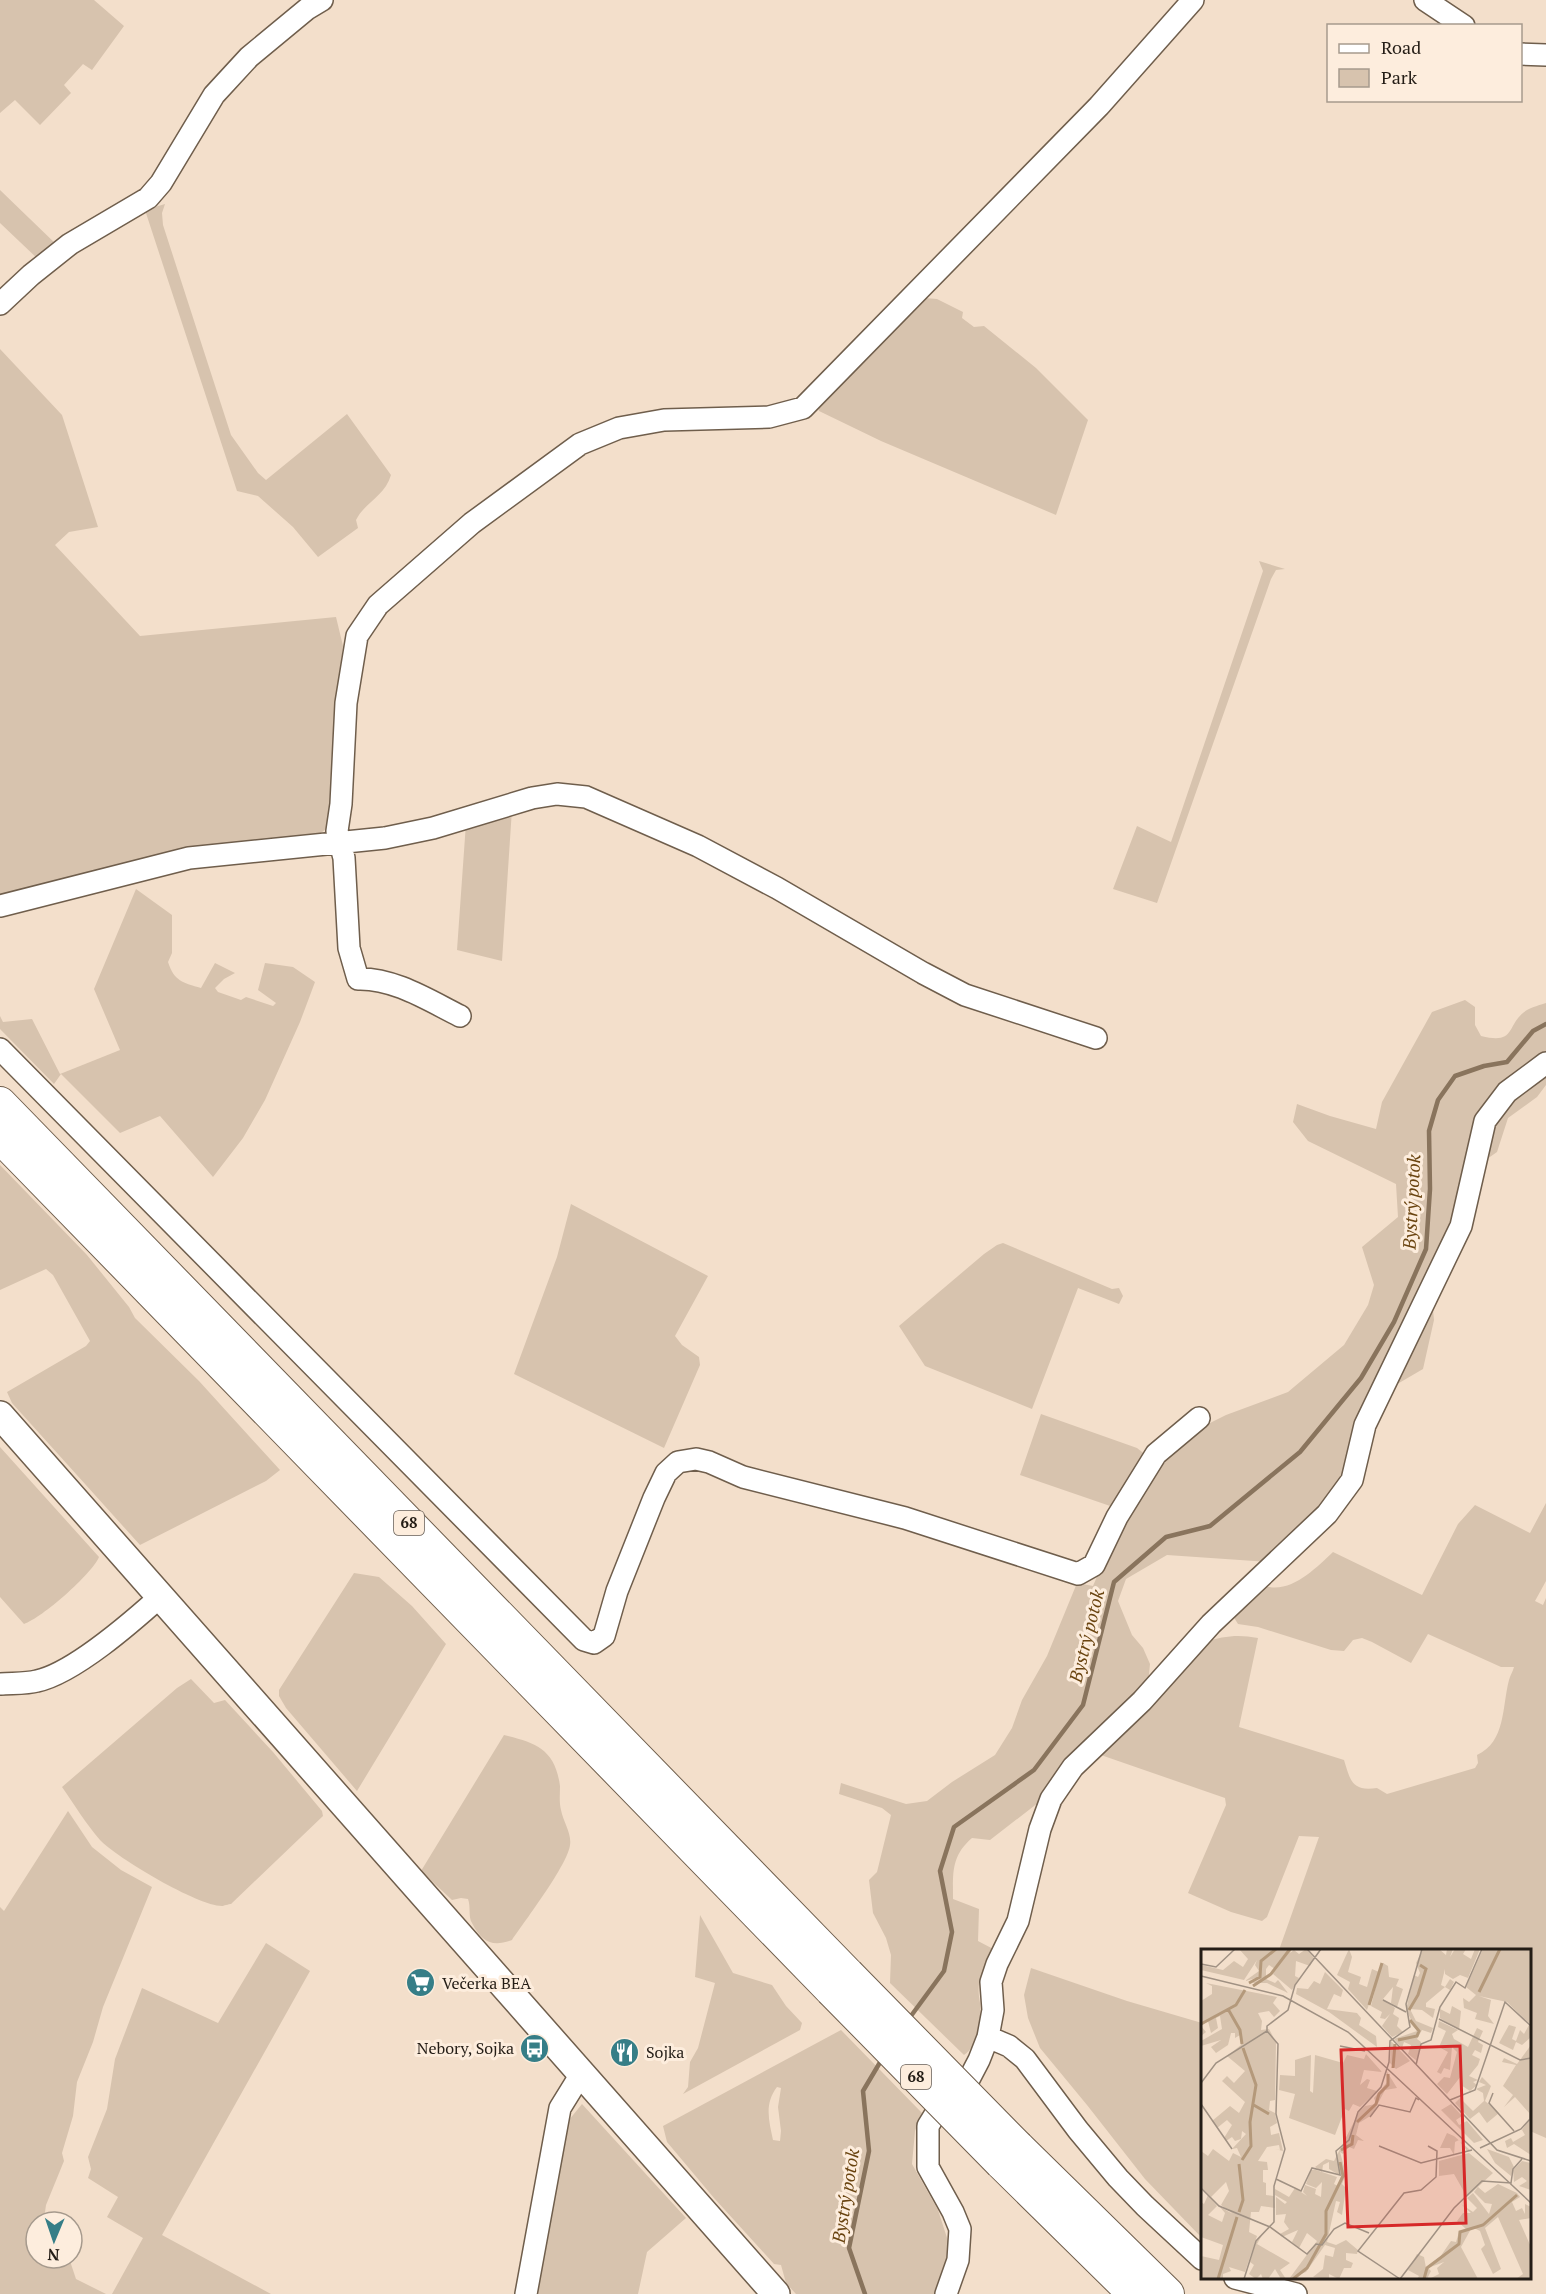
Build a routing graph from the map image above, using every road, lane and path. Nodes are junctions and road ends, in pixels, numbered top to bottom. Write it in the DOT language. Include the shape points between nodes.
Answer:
graph roads {
  1 [pos="322,0"];
  2 [pos="1193,0"];
  3 [pos="1425,0"];
  4 [pos="1461,24"];
  5 [pos="1522,54"];
  6 [pos="1546,56"];
  7 [pos="0,304"];
  8 [pos="340,842"];
  9 [pos="0,906"];
  10 [pos="460,1016"];
  11 [pos="1096,1038"];
  12 [pos="0,1049"];
  13 [pos="1546,1063"];
  14 [pos="0,1103"];
  15 [pos="0,1137"];
  16 [pos="0,1414"];
  17 [pos="1199,1418"];
  18 [pos="161,1596"];
  19 [pos="0,1684"];
  20 [pos="839,1982"];
  21 [pos="988,2037"];
  22 [pos="580,2074"];
  23 [pos="1009,2155"];
  24 [pos="1201,2257"];
  25 [pos="1242,2279"];
  26 [pos="526,2294"];
  27 [pos="776,2294"];
  28 [pos="946,2294"];
  29 [pos="1134,2294"];
  30 [pos="1168,2294"];
  31 [pos="1296,2294"];
  1 -- 7 [label="street" via="249,57 214,95 148,198 70,244"];
  2 -- 8 [label="street" via="1099,106 803,408 769,417 664,420 619,428 580,444 472,523 378,605 357,636 346,704 337,831"];
  3 -- 4 [label="street"];
  5 -- 6 [label="street"];
  8 -- 9 [label="street" via="189,858"];
  8 -- 10 [label="street" via="349,948 358,979 392,984"];
  8 -- 11 [label="street" via="433,828 532,798 557,794 586,797 698,846 966,995"];
  12 -- 17 [label="street" via="584,1640 594,1643 604,1636 617,1591 654,1498 666,1473 678,1462 709,1462 743,1477 905,1518 1078,1574 1094,1565 1156,1454"];
  13 -- 21 [label="street" via="1507,1092 1485,1122 1461,1226 1365,1425 1352,1480 1327,1514 1220,1616 1142,1701 1073,1767 1051,1799 1018,1921 991,1982 993,2010"];
  14 -- 20 [label="highway, 68"];
  15 -- 20 [label="highway, 68"];
  16 -- 18 [label="main road"];
  18 -- 19 [label="street" via="83,1658 55,1675 38,1681"];
  18 -- 22 [label="main road"];
  20 -- 23 [label="highway, 68, bridge"];
  21 -- 24 [label="street" via="1025,2059 1118,2178"];
  21 -- 28 [label="street" via="967,2083 928,2126 928,2167 960,2229 958,2260"];
  22 -- 26 [label="street" via="560,2108"];
  22 -- 27 [label="main road"];
  23 -- 29 [label="highway, 68"];
  23 -- 30 [label="highway, 68"];
  25 -- 31 [label="street"];
}
